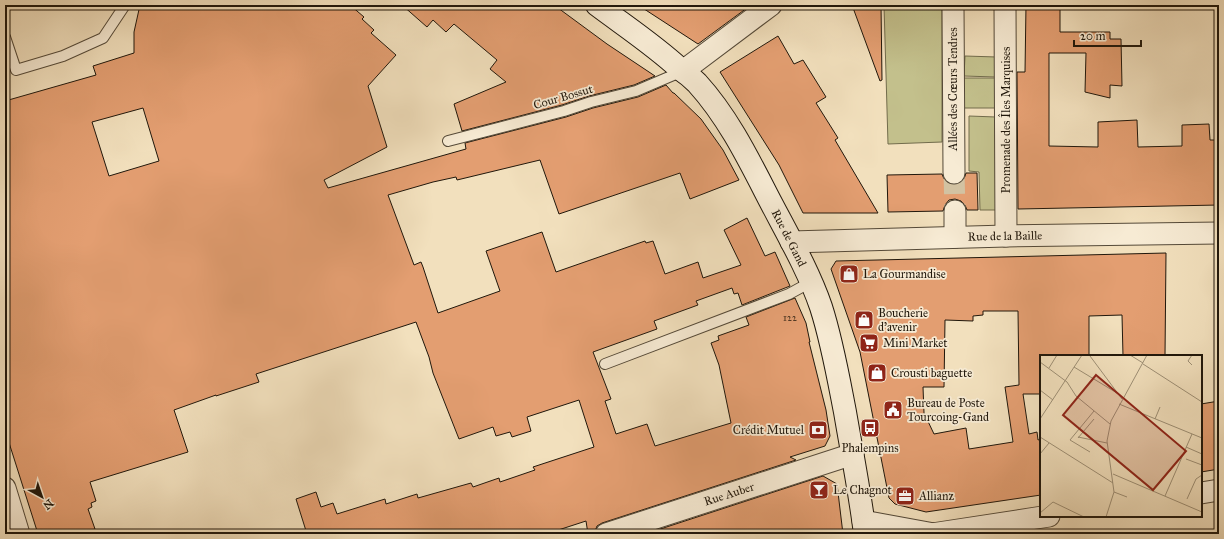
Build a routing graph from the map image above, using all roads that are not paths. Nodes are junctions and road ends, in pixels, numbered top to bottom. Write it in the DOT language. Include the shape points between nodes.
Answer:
graph roads {
  1 [pos="125,5"];
  2 [pos="597,5"];
  3 [pos="771,5"];
  4 [pos="953,5"];
  5 [pos="1005,5"];
  6 [pos="5,37"];
  7 [pos="683,71"];
  8 [pos="448,141"];
  9 [pos="954,173"];
  10 [pos="955,210"];
  11 [pos="1219,233"];
  12 [pos="1006,236"];
  13 [pos="955,238"];
  14 [pos="791,242"];
  15 [pos="810,282"];
  16 [pos="605,364"];
  17 [pos="853,454"];
  18 [pos="5,488"];
  19 [pos="1219,490"];
  20 [pos="1202,493"];
  21 [pos="1043,517"];
  22 [pos="864,527"];
  23 [pos="19,534"];
  24 [pos="606,534"];
  25 [pos="933,534"];
  1 -- 6 [label="lane" via="103,38 63,56 16,70"];
  2 -- 7 [label="main road, Rue de Gand"];
  3 -- 7 [label="street"];
  4 -- 9 [label="street, Allées des Cœurs Tendres"];
  5 -- 12 [label="street, Promenade des Îles Marquises"];
  7 -- 8 [label="lane, Cour Bossut" via="636,91"];
  7 -- 14 [label="main road, Rue de Gand" via="715,104 735,134"];
  10 -- 13 [label="street"];
  11 -- 12 [label="street, Rue de la Baille"];
  12 -- 13 [label="street, Rue de la Baille"];
  13 -- 14 [label="street, Rue de la Baille"];
  14 -- 15 [label="main road, Rue de Gand"];
  15 -- 16 [label="lane" via="789,294"];
  15 -- 17 [label="main road, Rue de Gand" via="831,340"];
  17 -- 22 [label="main road, Rue de Gand"];
  17 -- 24 [label="street, Rue Auber"];
  18 -- 23 [label="street"];
  19 -- 20 [label="street"];
  21 -- 25 [label="street"];
  22 -- 25 [label="street"];
}
